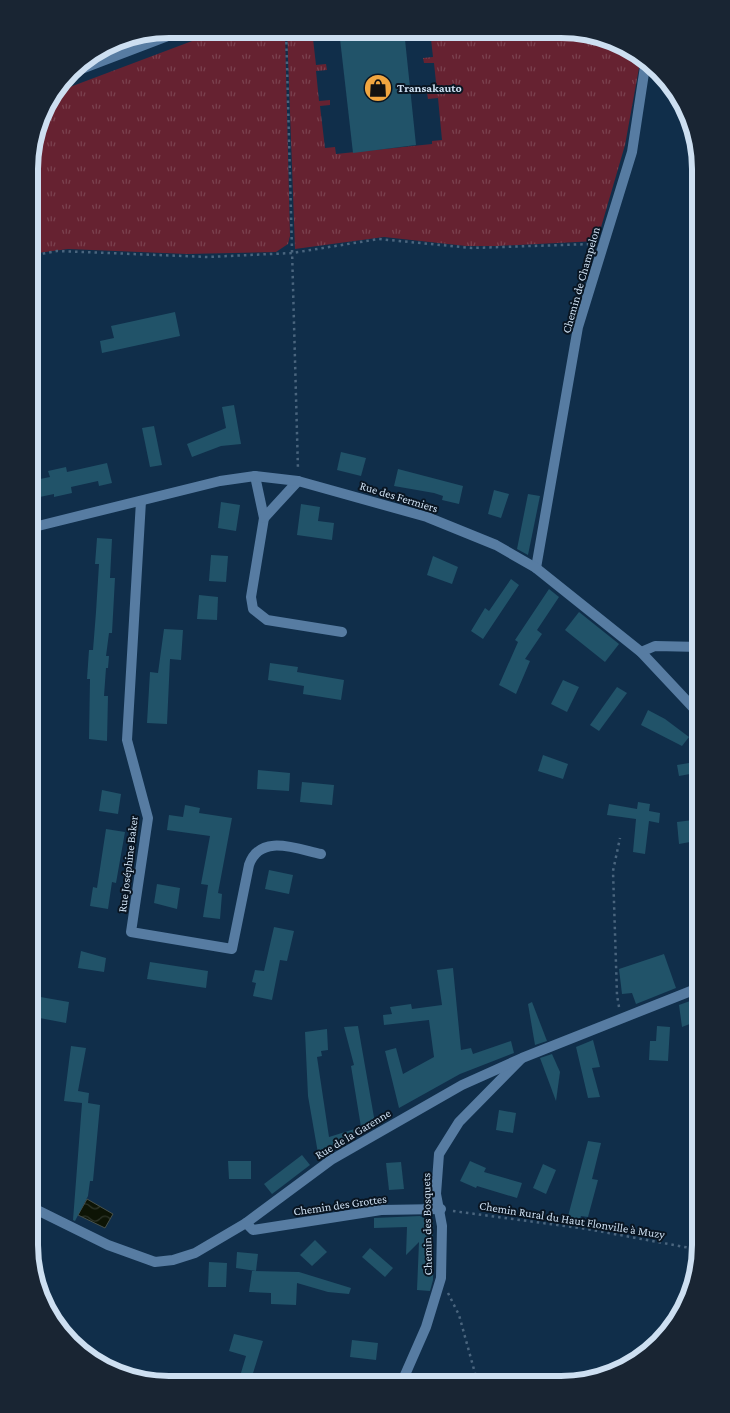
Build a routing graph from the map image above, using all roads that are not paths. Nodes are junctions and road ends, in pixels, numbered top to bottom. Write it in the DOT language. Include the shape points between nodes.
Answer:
graph roads {
  1 [pos="162,38"];
  2 [pos="86,67"];
  3 [pos="645,68"];
  4 [pos="255,476"];
  5 [pos="298,481"];
  6 [pos="141,501"];
  7 [pos="264,518"];
  8 [pos="38,526"];
  9 [pos="536,568"];
  10 [pos="342,632"];
  11 [pos="692,647"];
  12 [pos="641,652"];
  13 [pos="692,706"];
  14 [pos="322,854"];
  15 [pos="692,991"];
  16 [pos="522,1058"];
  17 [pos="441,1209"];
  18 [pos="38,1210"];
  19 [pos="246,1223"];
  20 [pos="405,1376"];
  1 -- 2 [label="street"];
  3 -- 9 [label="street, Chemin de Champelon" via="632,152 578,327"];
  4 -- 5 [label="street, Rue des Fermiers"];
  4 -- 6 [label="street, Rue des Fermiers" via="220,481"];
  4 -- 7 [label="street"];
  5 -- 7 [label="street"];
  5 -- 9 [label="street, Rue des Fermiers" via="428,517 496,545"];
  6 -- 8 [label="street, Rue des Fermiers"];
  6 -- 14 [label="street, Rue Joséphine Baker" via="127,740 148,818 131,932 232,949 255,854 272,844"];
  7 -- 10 [label="street" via="251,597 253,609 267,620"];
  9 -- 12 [label="street, Rue des Fermiers"];
  11 -- 12 [label="street" via="655,646"];
  12 -- 13 [label="street, Rue des Fermiers"];
  15 -- 16 [label="street, Rue de la Garenne"];
  16 -- 17 [label="street, Chemin des Bosquets" via="459,1122 440,1154 436,1194"];
  16 -- 19 [label="street, Rue de la Garenne" via="462,1085 361,1142 331,1160"];
  17 -- 19 [label="street, Chemin des Grottes" via="381,1210 253,1230"];
  17 -- 20 [label="street, Chemin des Bosquets" via="441,1278 426,1327"];
  18 -- 19 [label="street, Rue de la Garenne" via="108,1245 155,1262 195,1253"];
}
